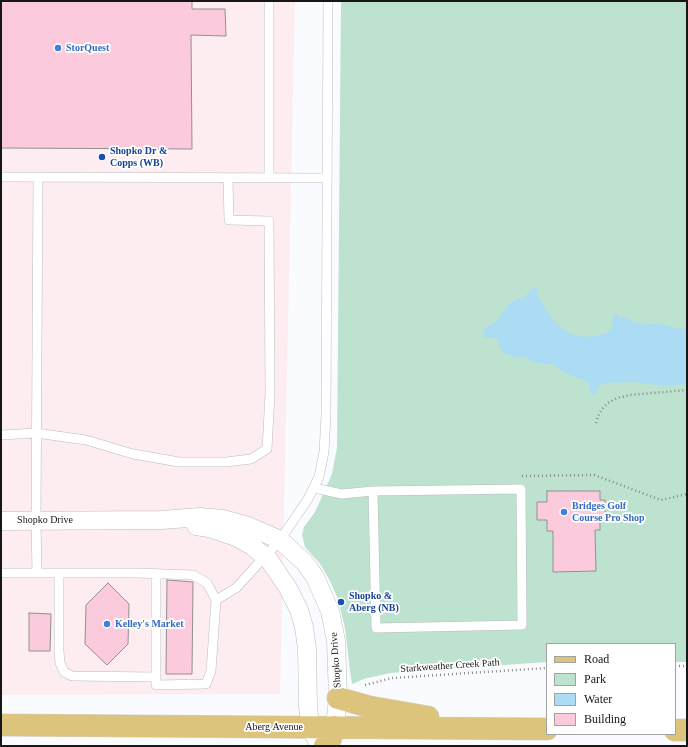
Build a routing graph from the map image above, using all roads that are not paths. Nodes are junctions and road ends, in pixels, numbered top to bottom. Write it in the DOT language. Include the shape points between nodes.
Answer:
graph roads {
  1 [pos="269,1"];
  2 [pos="328,1"];
  3 [pos="1,177"];
  4 [pos="38,178"];
  5 [pos="228,178"];
  6 [pos="269,178"];
  7 [pos="327,178"];
  8 [pos="36,433"];
  9 [pos="1,435"];
  10 [pos="314,488"];
  11 [pos="373,491"];
  12 [pos="36,520"];
  13 [pos="162,520"];
  14 [pos="1,521"];
  15 [pos="280,540"];
  16 [pos="265,557"];
  17 [pos="1,573"];
  18 [pos="38,573"];
  19 [pos="59,573"];
  20 [pos="156,574"];
  21 [pos="216,600"];
  22 [pos="156,677"];
  23 [pos="338,698"];
  24 [pos="1,725"];
  25 [pos="335,727"];
  26 [pos="484,728"];
  27 [pos="546,729"];
  28 [pos="676,730"];
  29 [pos="687,730"];
  30 [pos="315,737"];
  31 [pos="325,746"];
  1 -- 6 [label="lane"];
  2 -- 7 [label="lane"];
  3 -- 4 [label="lane"];
  4 -- 5 [label="lane"];
  4 -- 8 [label="lane"];
  5 -- 6 [label="lane"];
  5 -- 8 [label="lane" via="229,220 269,222 270,394 267,449 251,459 179,462 133,454 86,440"];
  6 -- 7 [label="lane"];
  7 -- 10 [label="lane" via="326,415 324,452"];
  8 -- 9 [label="lane"];
  8 -- 12 [label="lane"];
  10 -- 11 [label="lane" via="342,494"];
  10 -- 15 [label="lane"];
  11 -- 11 [label="lane" via="521,489 522,625 376,628"];
  12 -- 13 [label="street, Shopko Drive"];
  12 -- 14 [label="street, Shopko Drive"];
  12 -- 18 [label="lane"];
  13 -- 15 [label="street, Shopko Drive" via="200,517 223,519 258,529"];
  13 -- 16 [label="street, Shopko Drive" via="229,534 252,546"];
  15 -- 16 [label="lane"];
  15 -- 23 [label="street, Shopko Drive" via="304,562 315,577 330,611 336,641"];
  16 -- 21 [label="lane" via="236,588"];
  16 -- 30 [label="street, Shopko Drive" via="288,588 304,627 308,649 308,706"];
  17 -- 18 [label="lane"];
  18 -- 19 [label="lane"];
  19 -- 20 [label="lane"];
  19 -- 22 [label="lane" via="59,651 60,664 64,672 72,676"];
  20 -- 21 [label="lane" via="193,575 207,583"];
  20 -- 22 [label="lane"];
  21 -- 22 [label="lane" via="211,671 206,684 156,685"];
  23 -- 25 [label="street, Shopko Drive"];
  23 -- 26 [label="main road" via="370,707"];
  24 -- 30 [label="main road, Aberg Avenue"];
  25 -- 26 [label="main road, Aberg Avenue"];
  25 -- 30 [label="main road, Aberg Avenue"];
  25 -- 31 [label="main road"];
  26 -- 27 [label="main road, Aberg Avenue"];
  28 -- 29 [label="main road"];
}
